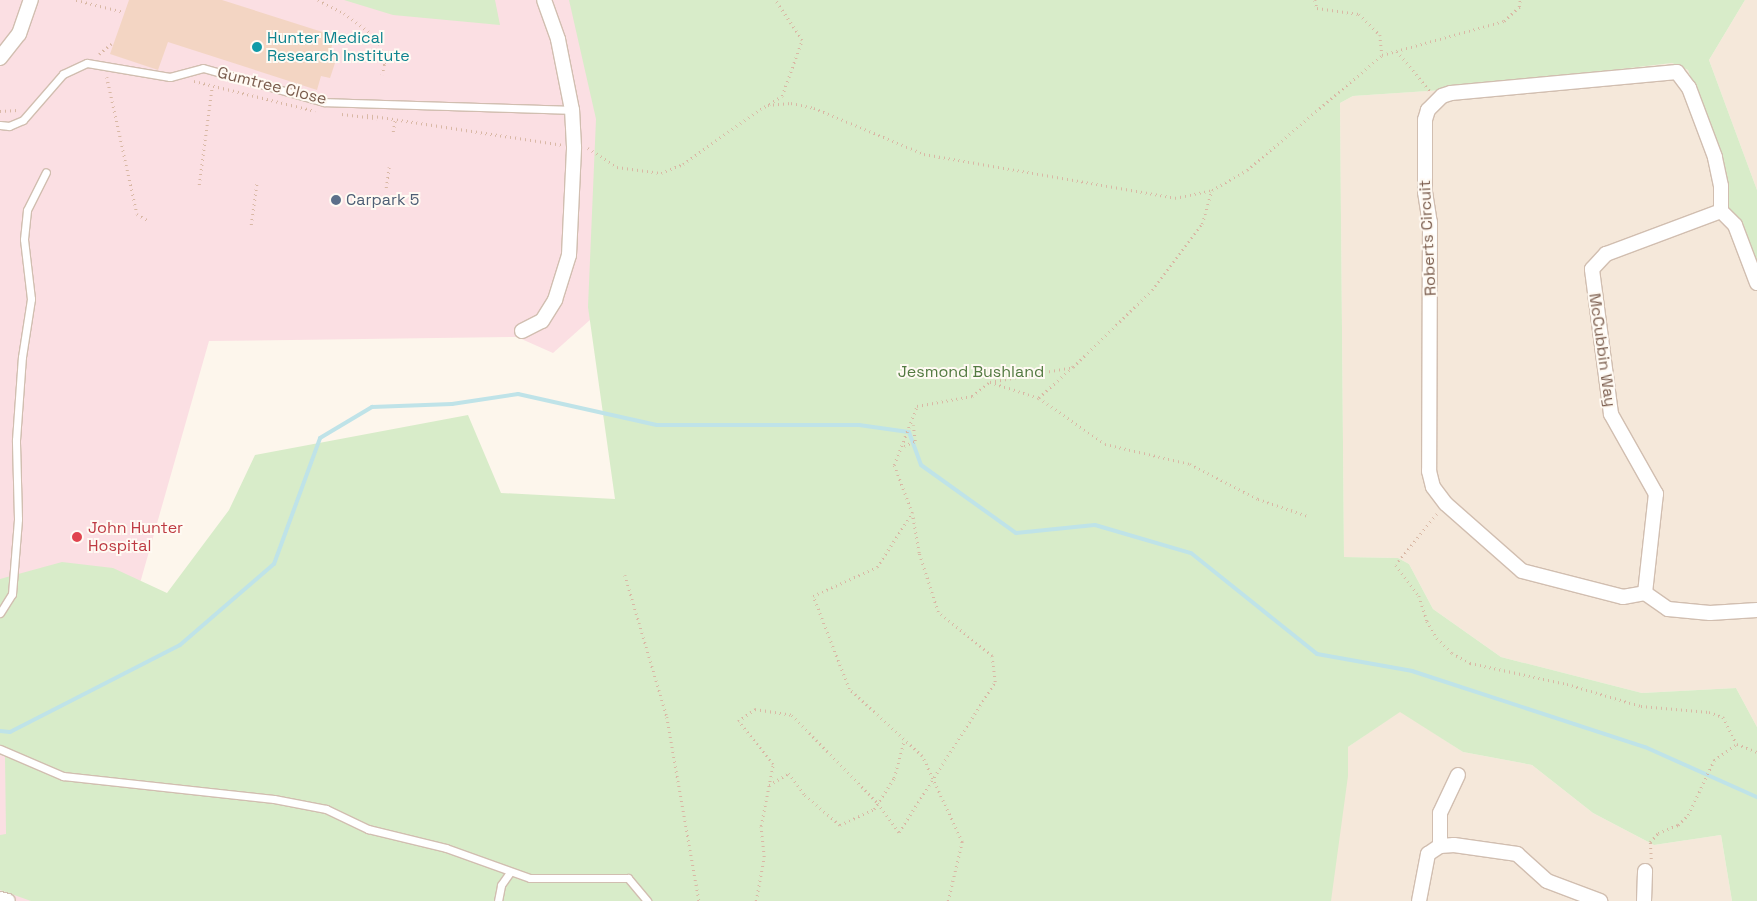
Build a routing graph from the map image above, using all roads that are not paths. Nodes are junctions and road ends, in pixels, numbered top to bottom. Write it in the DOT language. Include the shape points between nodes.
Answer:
graph roads {
  1 [pos="31,0"];
  2 [pos="544,0"];
  3 [pos="0,58"];
  4 [pos="572,110"];
  5 [pos="0,125"];
  6 [pos="46,172"];
  7 [pos="1721,211"];
  8 [pos="1757,283"];
  9 [pos="522,332"];
  10 [pos="1645,593"];
  11 [pos="1757,610"];
  12 [pos="0,613"];
  13 [pos="0,749"];
  14 [pos="1458,775"];
  15 [pos="1440,846"];
  16 [pos="1645,870"];
  17 [pos="510,872"];
  18 [pos="0,899"];
  19 [pos="8,901"];
  20 [pos="498,901"];
  21 [pos="647,901"];
  22 [pos="1419,901"];
  23 [pos="1600,901"];
  24 [pos="1644,901"];
  1 -- 3 [label="street" via="19,34"];
  2 -- 4 [label="street" via="558,39"];
  4 -- 5 [label="lane, Gumtree Close" via="324,102 203,68 170,77 87,63 74,66 63,74 23,120 10,126"];
  4 -- 9 [label="street" via="574,147 569,255 555,300 542,321"];
  6 -- 12 [label="lane" via="27,210 24,239 31,298 22,357 16,440 18,519 12,594"];
  7 -- 8 [label="street" via="1735,226"];
  7 -- 10 [label="street, McCubbin Way" via="1606,254 1592,268 1611,414 1656,494"];
  7 -- 10 [label="street, Roberts Circuit" via="1721,186 1715,157 1689,88 1677,72 1451,93 1438,100 1424,120 1430,260 1429,471 1433,487 1446,504 1522,571 1623,597"];
  10 -- 11 [label="street" via="1668,609 1710,613"];
  13 -- 17 [label="lane" via="63,776 274,799 326,809 368,829 446,848"];
  14 -- 15 [label="street" via="1440,813"];
  15 -- 22 [label="street" via="1424,861"];
  15 -- 23 [label="street" via="1517,854 1547,881"];
  16 -- 24 [label="street"];
  17 -- 20 [label="lane" via="501,884"];
  17 -- 21 [label="lane" via="530,878 628,878"];
  18 -- 19 [label="street"];
}
